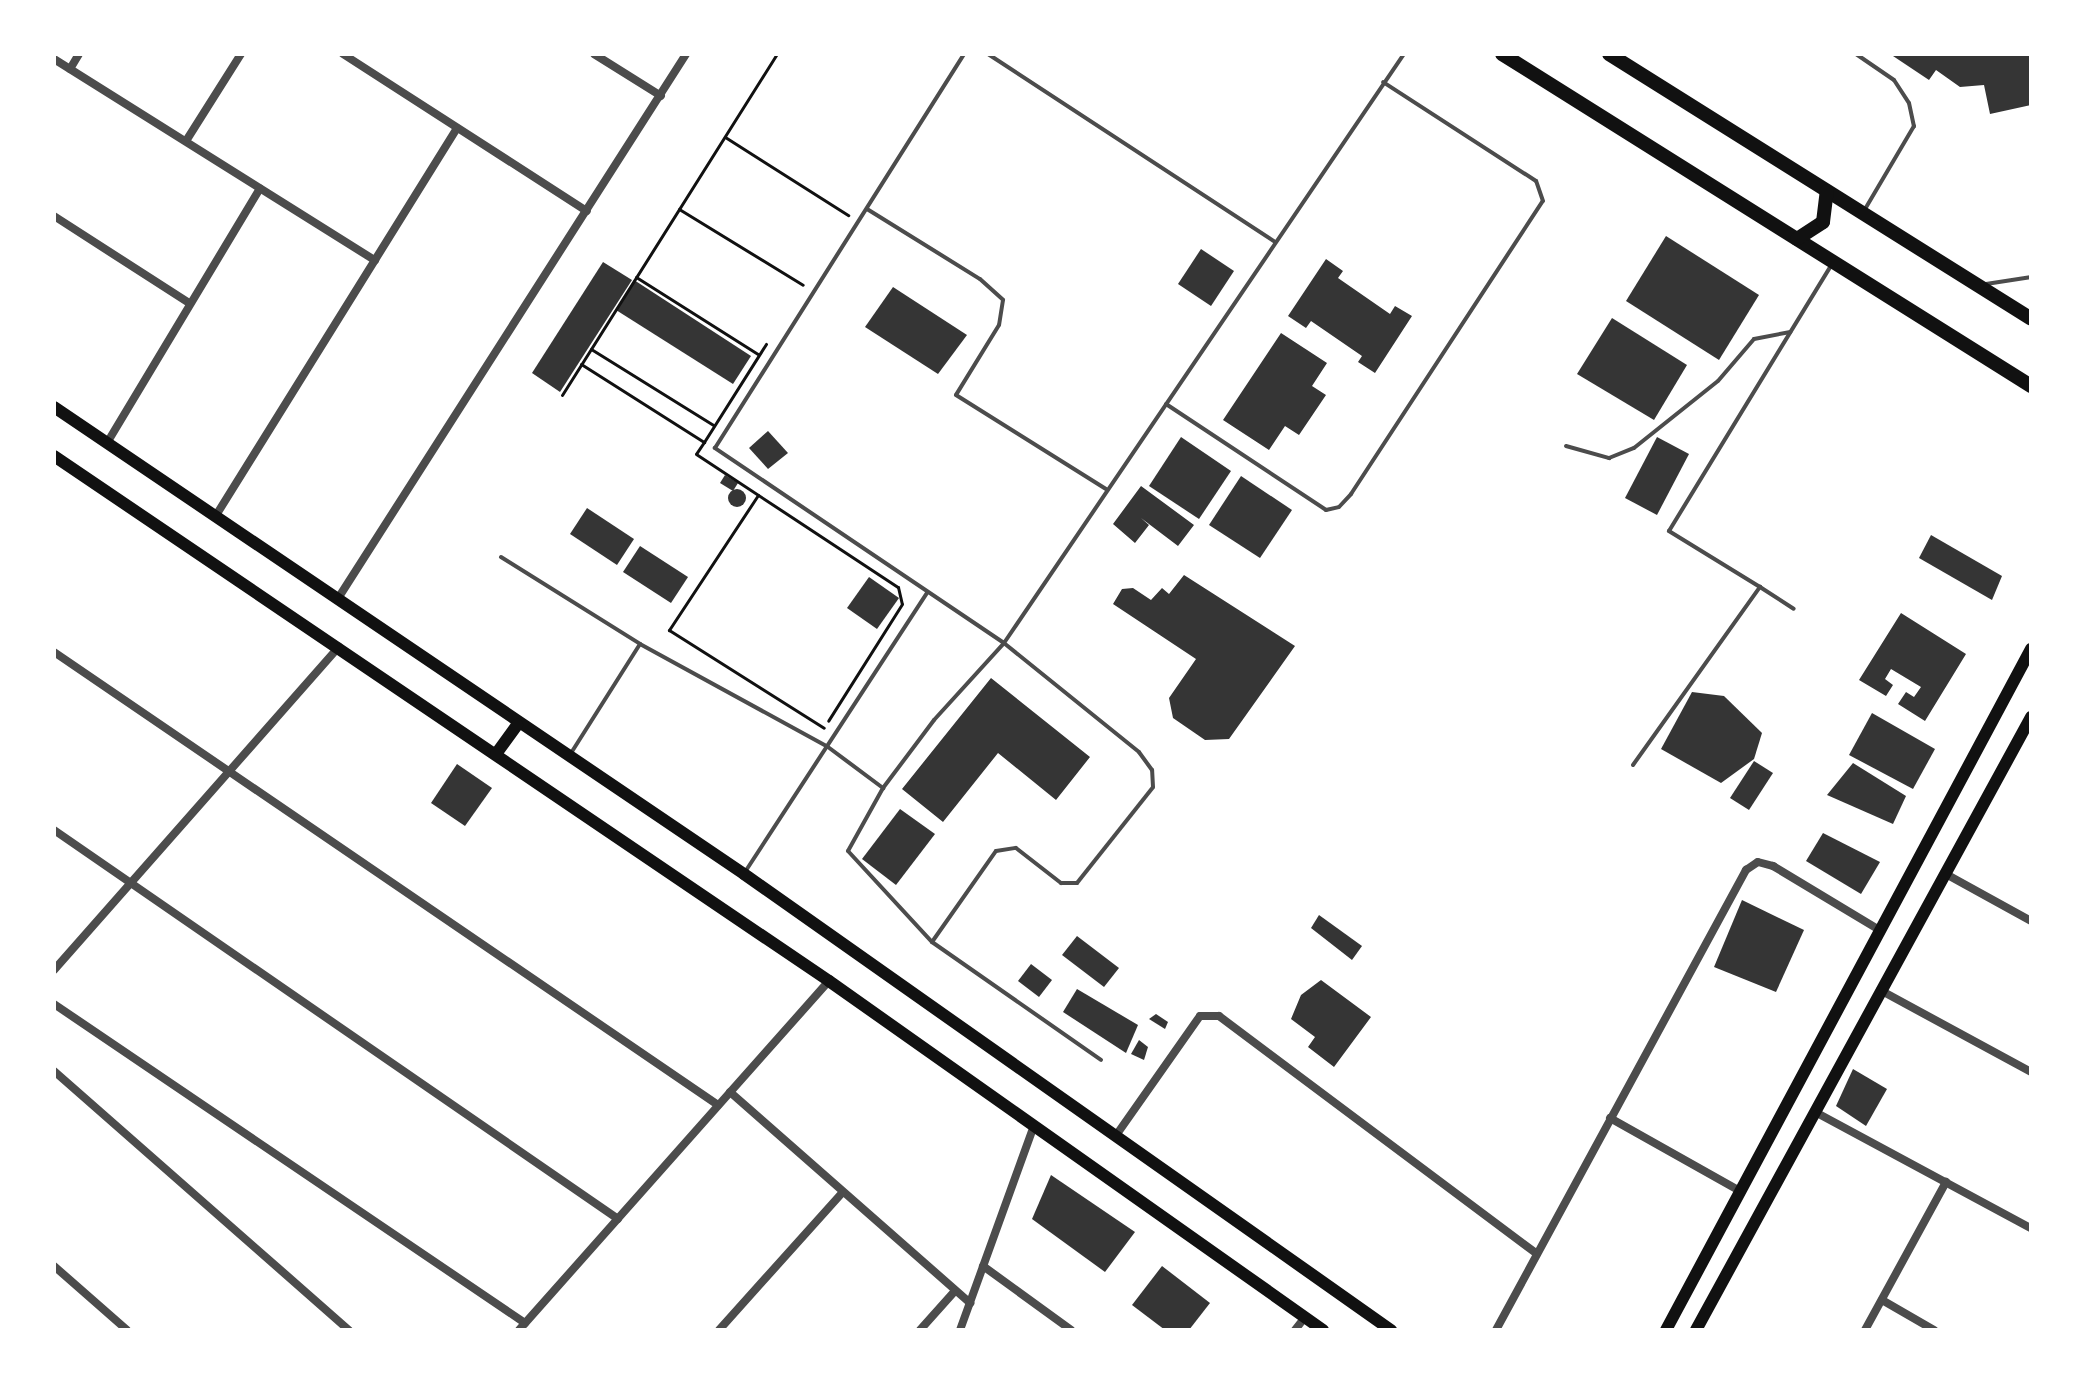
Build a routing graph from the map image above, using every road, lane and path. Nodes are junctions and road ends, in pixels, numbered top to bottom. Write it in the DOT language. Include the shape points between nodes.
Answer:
graph roads {
  1 [pos="79,54"];
  2 [pos="241,54"];
  3 [pos="343,54"];
  4 [pos="594,54"];
  5 [pos="686,54"];
  6 [pos="777,54"];
  7 [pos="964,54"];
  8 [pos="988,54"];
  9 [pos="1404,54"];
  10 [pos="1502,54"];
  11 [pos="1609,54"];
  12 [pos="1856,54"];
  13 [pos="54,59"];
  14 [pos="70,69"];
  15 [pos="1383,82"];
  16 [pos="661,96"];
  17 [pos="457,128"];
  18 [pos="725,137"];
  19 [pos="186,141"];
  20 [pos="260,188"];
  21 [pos="1827,191"];
  22 [pos="679,209"];
  23 [pos="867,209"];
  24 [pos="587,211"];
  25 [pos="1862,213"];
  26 [pos="848,215"];
  27 [pos="54,216"];
  28 [pos="1797,239"];
  29 [pos="1275,242"];
  30 [pos="375,260"];
  31 [pos="1833,262"];
  32 [pos="636,277"];
  33 [pos="2031,277"];
  34 [pos="803,285"];
  35 [pos="1977,285"];
  36 [pos="189,303"];
  37 [pos="2031,319"];
  38 [pos="1790,332"];
  39 [pos="591,349"];
  40 [pos="759,354"];
  41 [pos="581,364"];
  42 [pos="2031,386"];
  43 [pos="562,395"];
  44 [pos="1166,404"];
  45 [pos="54,407"];
  46 [pos="714,425"];
  47 [pos="725,432"];
  48 [pos="704,442"];
  49 [pos="107,443"];
  50 [pos="1566,446"];
  51 [pos="54,456"];
  52 [pos="1107,489"];
  53 [pos="758,495"];
  54 [pos="215,517"];
  55 [pos="501,557"];
  56 [pos="1760,587"];
  57 [pos="927,593"];
  58 [pos="337,600"];
  59 [pos="1794,609"];
  60 [pos="1004,643"];
  61 [pos="640,644"];
  62 [pos="339,647"];
  63 [pos="2031,649"];
  64 [pos="54,652"];
  65 [pos="517,725"];
  66 [pos="2029,726"];
  67 [pos="828,747"];
  68 [pos="496,754"];
  69 [pos="568,759"];
  70 [pos="1633,765"];
  71 [pos="231,768"];
  72 [pos="883,788"];
  73 [pos="54,830"];
  74 [pos="1944,873"];
  75 [pos="744,874"];
  76 [pos="131,882"];
  77 [pos="2031,921"];
  78 [pos="1878,929"];
  79 [pos="932,942"];
  80 [pos="54,970"];
  81 [pos="829,981"];
  82 [pos="1879,990"];
  83 [pos="54,1004"];
  84 [pos="1101,1060"];
  85 [pos="54,1071"];
  86 [pos="2031,1072"];
  87 [pos="730,1092"];
  88 [pos="718,1105"];
  89 [pos="1817,1113"];
  90 [pos="1610,1118"];
  91 [pos="1034,1126"];
  92 [pos="1117,1134"];
  93 [pos="1946,1182"];
  94 [pos="1740,1191"];
  95 [pos="842,1193"];
  96 [pos="618,1219"];
  97 [pos="2031,1228"];
  98 [pos="1537,1254"];
  99 [pos="54,1266"];
  100 [pos="983,1266"];
  101 [pos="954,1292"];
  102 [pos="1882,1300"];
  103 [pos="970,1303"];
  104 [pos="1305,1317"];
  105 [pos="522,1327"];
  106 [pos="344,1329"];
  107 [pos="127,1330"];
  108 [pos="719,1330"];
  109 [pos="920,1330"];
  110 [pos="960,1330"];
  111 [pos="1071,1330"];
  112 [pos="1295,1330"];
  113 [pos="1323,1330"];
  114 [pos="1391,1330"];
  115 [pos="1496,1330"];
  116 [pos="1666,1330"];
  117 [pos="1696,1330"];
  118 [pos="1865,1330"];
  119 [pos="1934,1330"];
  1 -- 14 [label="street"];
  2 -- 19 [label="street"];
  3 -- 17 [label="street"];
  4 -- 16 [label="street"];
  5 -- 16 [label="street"];
  6 -- 18 [label="path"];
  7 -- 23 [label="lane"];
  8 -- 29 [label="lane"];
  9 -- 15 [label="lane"];
  10 -- 28 [label="highway"];
  11 -- 21 [label="highway"];
  12 -- 25 [label="lane" via="1894,80 1909,103 1914,126"];
  13 -- 14 [label="street"];
  14 -- 19 [label="street"];
  15 -- 29 [label="lane"];
  15 -- 44 [label="lane" via="1536,181 1543,201 1351,494 1339,507 1326,510"];
  16 -- 24 [label="street"];
  17 -- 24 [label="street"];
  17 -- 30 [label="street"];
  18 -- 22 [label="path"];
  18 -- 26 [label="path"];
  19 -- 20 [label="street"];
  20 -- 30 [label="street"];
  20 -- 36 [label="street"];
  21 -- 25 [label="highway"];
  21 -- 28 [label="highway" via="1823,222"];
  22 -- 32 [label="path"];
  22 -- 34 [label="path"];
  23 -- 47 [label="lane"];
  23 -- 52 [label="lane" via="980,279 1003,300 999,325 956,395"];
  24 -- 58 [label="street"];
  25 -- 35 [label="highway"];
  27 -- 36 [label="street"];
  28 -- 31 [label="highway"];
  29 -- 44 [label="lane"];
  30 -- 54 [label="street"];
  31 -- 38 [label="lane"];
  31 -- 42 [label="highway"];
  32 -- 39 [label="path"];
  32 -- 40 [label="path"];
  33 -- 35 [label="lane"];
  35 -- 37 [label="highway"];
  36 -- 49 [label="street"];
  38 -- 50 [label="lane" via="1754,339 1718,381 1634,448 1609,458"];
  38 -- 56 [label="lane" via="1669,531"];
  39 -- 41 [label="path"];
  39 -- 46 [label="path"];
  41 -- 43 [label="path"];
  41 -- 48 [label="path"];
  44 -- 52 [label="lane"];
  45 -- 49 [label="main road"];
  46 -- 47 [label="path"];
  46 -- 48 [label="path"];
  47 -- 57 [label="lane" via="715,448"];
  48 -- 53 [label="path" via="696,454"];
  49 -- 54 [label="main road"];
  51 -- 62 [label="main road"];
  52 -- 60 [label="lane"];
  53 -- 53 [label="path" via="898,587 902,604 823,730 669,630"];
  54 -- 58 [label="main road"];
  55 -- 61 [label="lane"];
  56 -- 59 [label="lane"];
  56 -- 70 [label="lane"];
  57 -- 60 [label="lane"];
  57 -- 67 [label="lane"];
  58 -- 65 [label="main road"];
  60 -- 72 [label="lane" via="934,720"];
  60 -- 79 [label="lane" via="1139,752 1152,770 1153,787 1077,883 1061,883 1016,848 996,851"];
  61 -- 67 [label="lane"];
  61 -- 69 [label="lane"];
  62 -- 68 [label="main road"];
  62 -- 71 [label="street"];
  63 -- 78 [label="main road"];
  64 -- 71 [label="street"];
  65 -- 68 [label="main road"];
  65 -- 69 [label="main road"];
  66 -- 74 [label="main road"];
  67 -- 72 [label="lane"];
  67 -- 75 [label="lane"];
  68 -- 81 [label="main road"];
  69 -- 75 [label="main road"];
  71 -- 76 [label="street"];
  71 -- 88 [label="street"];
  72 -- 79 [label="lane" via="848,851"];
  73 -- 76 [label="street"];
  74 -- 77 [label="street"];
  74 -- 82 [label="main road"];
  75 -- 92 [label="main road"];
  76 -- 80 [label="street"];
  76 -- 96 [label="street"];
  78 -- 90 [label="street" via="1773,866 1758,862 1746,870"];
  78 -- 94 [label="main road"];
  79 -- 84 [label="lane"];
  81 -- 87 [label="street"];
  81 -- 91 [label="main road"];
  82 -- 86 [label="street"];
  82 -- 89 [label="main road"];
  83 -- 105 [label="street"];
  85 -- 106 [label="street"];
  87 -- 88 [label="street"];
  87 -- 95 [label="street"];
  88 -- 96 [label="street"];
  89 -- 93 [label="street"];
  89 -- 117 [label="main road"];
  90 -- 94 [label="street"];
  90 -- 98 [label="street"];
  91 -- 100 [label="street"];
  91 -- 104 [label="main road"];
  92 -- 98 [label="street" via="1200,1016 1219,1016"];
  92 -- 114 [label="main road"];
  93 -- 97 [label="street"];
  93 -- 102 [label="street"];
  94 -- 116 [label="main road"];
  95 -- 101 [label="street"];
  95 -- 108 [label="street"];
  96 -- 105 [label="street"];
  98 -- 115 [label="street"];
  99 -- 107 [label="street"];
  100 -- 103 [label="street"];
  100 -- 111 [label="street"];
  101 -- 103 [label="street"];
  101 -- 109 [label="street"];
  102 -- 118 [label="street"];
  102 -- 119 [label="street"];
  103 -- 110 [label="street"];
  104 -- 112 [label="street"];
  104 -- 113 [label="main road"];
}
